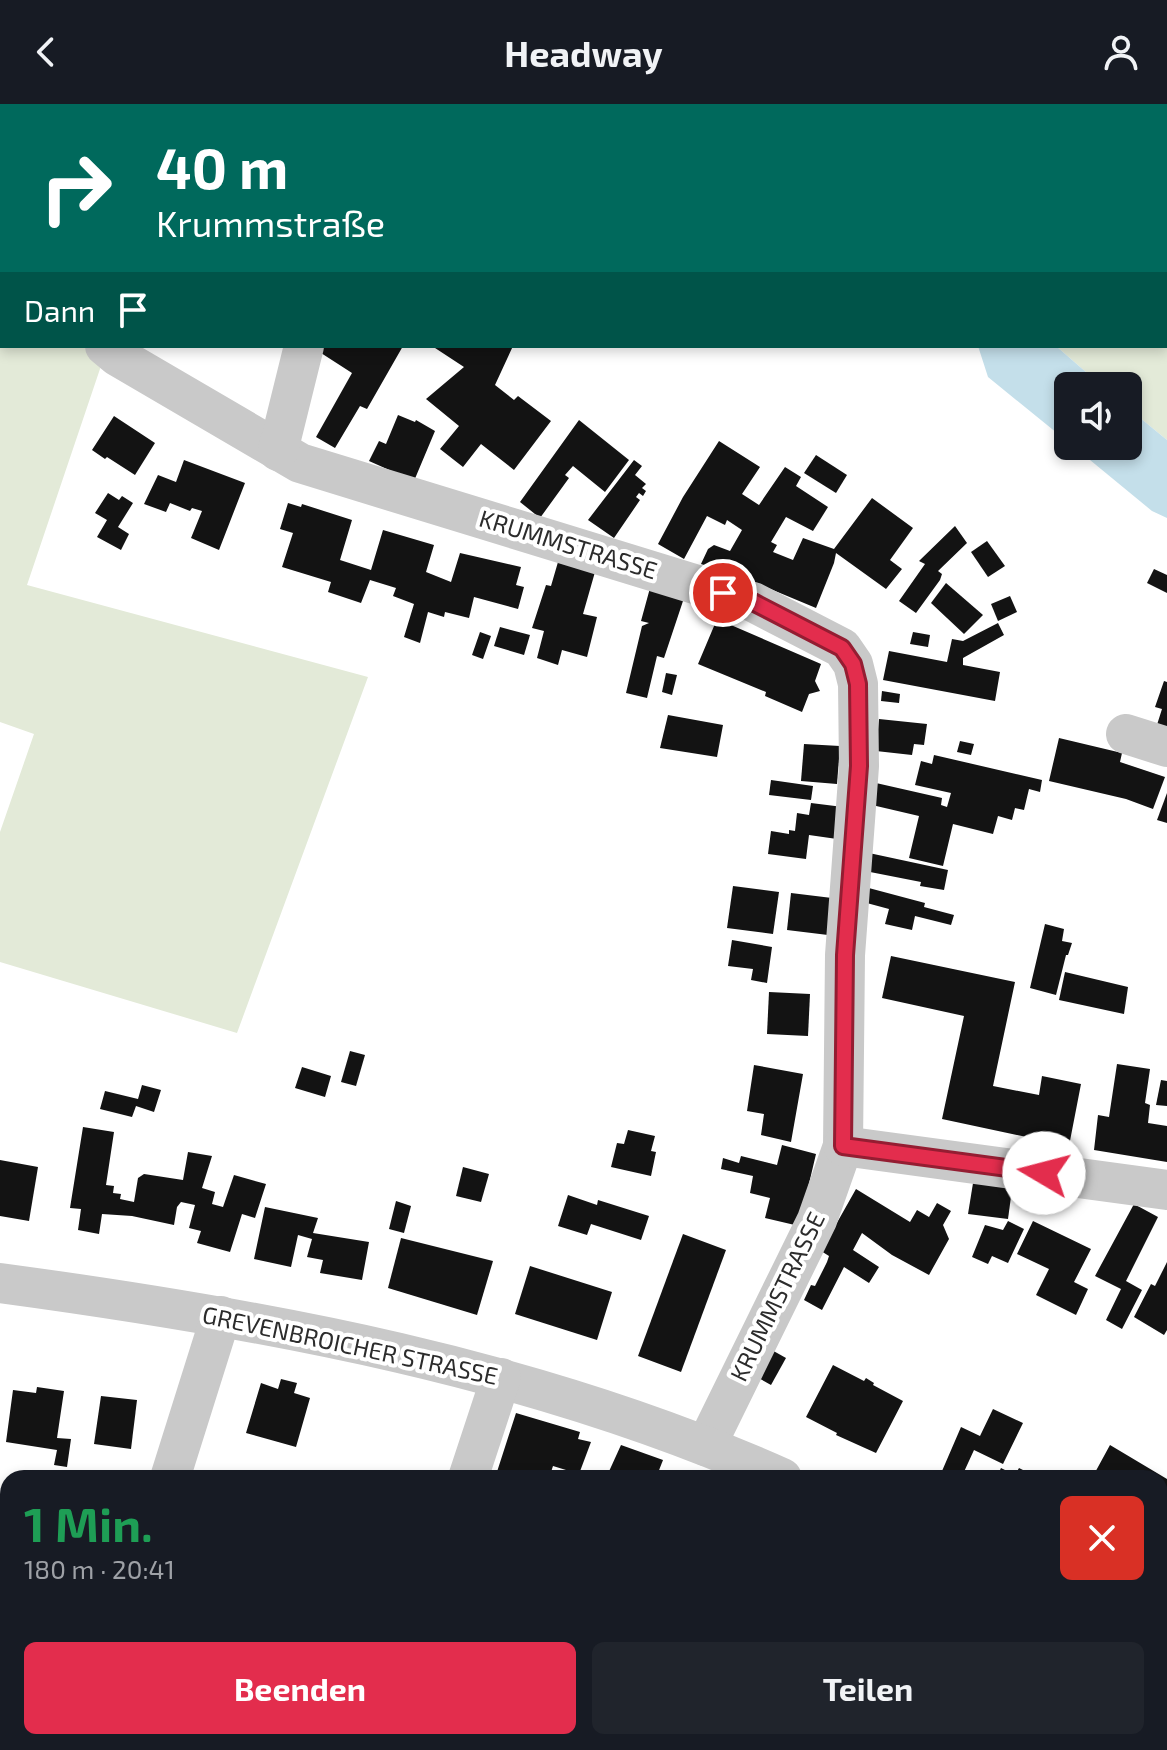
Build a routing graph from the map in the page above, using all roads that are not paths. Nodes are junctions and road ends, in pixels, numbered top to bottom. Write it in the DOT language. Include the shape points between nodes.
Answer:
graph roads {
  1 [pos="107,348"];
  2 [pos="304,348"];
  3 [pos="278,451"];
  4 [pos="1126,734"];
  5 [pos="1167,747"];
  6 [pos="843,1146"];
  7 [pos="1167,1190"];
  8 [pos="0,1283"];
  9 [pos="221,1316"];
  10 [pos="501,1378"];
  11 [pos="706,1446"];
  12 [pos="173,1470"];
  13 [pos="471,1470"];
  14 [pos="763,1470"];
  1 -- 3 [label="street, KRUMMSTRASSE"];
  2 -- 3 [label="street"];
  3 -- 6 [label="street, KRUMMSTRASSE" via="300,463 753,602 842,648 858,684 859,766 845,955"];
  4 -- 5 [label="street"];
  6 -- 7 [label="street"];
  6 -- 11 [label="street, KRUMMSTRASSE" via="817,1220"];
  8 -- 9 [label="street, GREVENBROICHER STRASSE"];
  9 -- 10 [label="street, GREVENBROICHER STRASSE" via="366,1344"];
  9 -- 12 [label="street"];
  10 -- 11 [label="street, GREVENBROICHER STRASSE"];
  10 -- 13 [label="street"];
  11 -- 14 [label="street, GREVENBROICHER STRASSE"];
}
